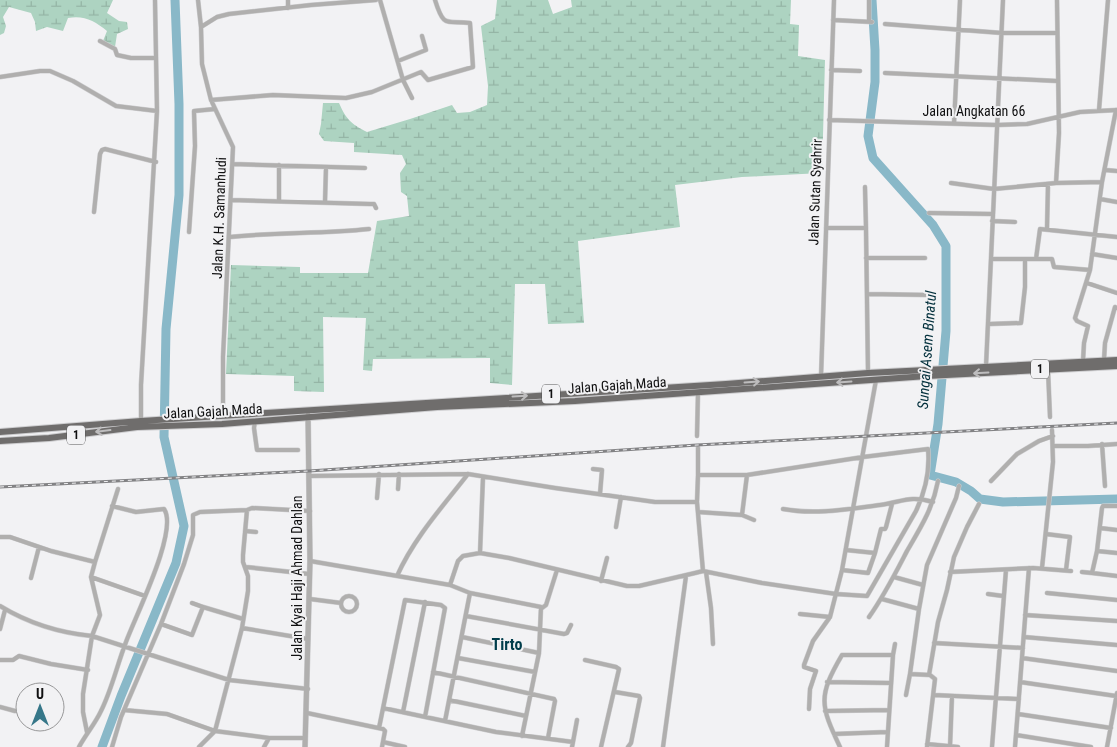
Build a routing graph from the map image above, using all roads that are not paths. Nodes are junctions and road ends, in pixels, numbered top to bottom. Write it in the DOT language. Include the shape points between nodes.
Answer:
graph roads {
  1 [pos="155,0"];
  2 [pos="198,0"];
  3 [pos="288,0"];
  4 [pos="376,0"];
  5 [pos="380,0"];
  6 [pos="435,0"];
  7 [pos="834,0"];
  8 [pos="869,0"];
  9 [pos="960,0"];
  10 [pos="1003,0"];
  11 [pos="1058,0"];
  12 [pos="1108,0"];
  13 [pos="310,2"];
  14 [pos="288,8"];
  15 [pos="833,20"];
  16 [pos="886,24"];
  17 [pos="201,27"];
  18 [pos="958,30"];
  19 [pos="1002,33"];
  20 [pos="1057,34"];
  21 [pos="422,36"];
  22 [pos="100,41"];
  23 [pos="156,58"];
  24 [pos="398,62"];
  25 [pos="831,70"];
  26 [pos="860,71"];
  27 [pos="885,73"];
  28 [pos="0,77"];
  29 [pos="956,77"];
  30 [pos="1000,79"];
  31 [pos="403,80"];
  32 [pos="1057,81"];
  33 [pos="412,98"];
  34 [pos="211,100"];
  35 [pos="216,109"];
  36 [pos="1099,110"];
  37 [pos="1117,110"];
  38 [pos="158,111"];
  39 [pos="1058,118"];
  40 [pos="829,120"];
  41 [pos="954,124"];
  42 [pos="997,125"];
  43 [pos="156,162"];
  44 [pos="233,164"];
  45 [pos="279,165"];
  46 [pos="326,167"];
  47 [pos="366,168"];
  48 [pos="1105,170"];
  49 [pos="1117,171"];
  50 [pos="1102,182"];
  51 [pos="951,183"];
  52 [pos="1056,183"];
  53 [pos="1048,184"];
  54 [pos="865,187"];
  55 [pos="994,189"];
  56 [pos="1100,199"];
  57 [pos="232,200"];
  58 [pos="279,201"];
  59 [pos="325,202"];
  60 [pos="1117,202"];
  61 [pos="376,208"];
  62 [pos="94,212"];
  63 [pos="929,213"];
  64 [pos="993,214"];
  65 [pos="992,221"];
  66 [pos="1015,222"];
  67 [pos="826,228"];
  68 [pos="866,228"];
  69 [pos="369,229"];
  70 [pos="1048,229"];
  71 [pos="189,232"];
  72 [pos="1096,234"];
  73 [pos="1117,236"];
  74 [pos="230,237"];
  75 [pos="1092,254"];
  76 [pos="866,258"];
  77 [pos="925,258"];
  78 [pos="1117,258"];
  79 [pos="991,259"];
  80 [pos="1036,259"];
  81 [pos="1025,260"];
  82 [pos="1090,270"];
  83 [pos="1087,283"];
  84 [pos="1117,293"];
  85 [pos="867,294"];
  86 [pos="930,295"];
  87 [pos="1117,308"];
  88 [pos="989,324"];
  89 [pos="1104,360"];
  90 [pos="1117,360"];
  91 [pos="1083,361"];
  92 [pos="986,366"];
  93 [pos="1048,366"];
  94 [pos="1117,366"];
  95 [pos="964,371"];
  96 [pos="877,372"];
  97 [pos="868,373"];
  98 [pos="927,373"];
  99 [pos="821,376"];
  100 [pos="868,380"];
  101 [pos="876,380"];
  102 [pos="821,384"];
  103 [pos="698,392"];
  104 [pos="361,409"];
  105 [pos="308,413"];
  106 [pos="223,416"];
  107 [pos="1050,417"];
  108 [pos="141,420"];
  109 [pos="255,421"];
  110 [pos="174,422"];
  111 [pos="152,423"];
  112 [pos="1052,430"];
  113 [pos="0,432"];
  114 [pos="697,436"];
  115 [pos="1053,436"];
  116 [pos="0,441"];
  117 [pos="1102,444"];
  118 [pos="1117,444"];
  119 [pos="1053,446"];
  120 [pos="698,448"];
  121 [pos="298,450"];
  122 [pos="863,457"];
  123 [pos="593,469"];
  124 [pos="379,474"];
  125 [pos="399,474"];
  126 [pos="468,474"];
  127 [pos="698,475"];
  128 [pos="747,475"];
  129 [pos="309,476"];
  130 [pos="483,477"];
  131 [pos="938,481"];
  132 [pos="990,481"];
  133 [pos="959,486"];
  134 [pos="1105,486"];
  135 [pos="398,488"];
  136 [pos="118,489"];
  137 [pos="600,494"];
  138 [pos="621,497"];
  139 [pos="377,498"];
  140 [pos="923,499"];
  141 [pos="697,502"];
  142 [pos="932,502"];
  143 [pos="892,504"];
  144 [pos="979,504"];
  145 [pos="112,506"];
  146 [pos="1117,506"];
  147 [pos="783,509"];
  148 [pos="854,509"];
  149 [pos="248,510"];
  150 [pos="310,511"];
  151 [pos="698,512"];
  152 [pos="742,515"];
  153 [pos="754,520"];
  154 [pos="616,527"];
  155 [pos="1100,528"];
  156 [pos="1117,530"];
  157 [pos="245,531"];
  158 [pos="256,532"];
  159 [pos="1046,534"];
  160 [pos="0,537"];
  161 [pos="39,547"];
  162 [pos="846,550"];
  163 [pos="1097,551"];
  164 [pos="480,553"];
  165 [pos="874,553"];
  166 [pos="1117,553"];
  167 [pos="607,558"];
  168 [pos="310,561"];
  169 [pos="95,562"];
  170 [pos="246,567"];
  171 [pos="1029,568"];
  172 [pos="1042,568"];
  173 [pos="557,570"];
  174 [pos="842,570"];
  175 [pos="1006,570"];
  176 [pos="705,571"];
  177 [pos="950,572"];
  178 [pos="1082,572"];
  179 [pos="310,574"];
  180 [pos="1092,574"];
  181 [pos="397,576"];
  182 [pos="686,576"];
  183 [pos="1117,576"];
  184 [pos="91,577"];
  185 [pos="894,577"];
  186 [pos="31,578"];
  187 [pos="601,581"];
  188 [pos="450,585"];
  189 [pos="923,586"];
  190 [pos="470,593"];
  191 [pos="1047,593"];
  192 [pos="836,594"];
  193 [pos="988,594"];
  194 [pos="145,596"];
  195 [pos="1003,596"];
  196 [pos="882,599"];
  197 [pos="310,600"];
  198 [pos="1117,600"];
  199 [pos="341,602"];
  200 [pos="425,602"];
  201 [pos="192,603"];
  202 [pos="0,606"];
  203 [pos="203,606"];
  204 [pos="542,608"];
  205 [pos="919,609"];
  206 [pos="5,610"];
  207 [pos="800,614"];
  208 [pos="1026,615"];
  209 [pos="466,616"];
  210 [pos="830,617"];
  211 [pos="869,618"];
  212 [pos="243,619"];
  213 [pos="1117,621"];
  214 [pos="161,624"];
  215 [pos="570,625"];
  216 [pos="242,628"];
  217 [pos="0,629"];
  218 [pos="539,629"];
  219 [pos="92,636"];
  220 [pos="462,636"];
  221 [pos="1024,637"];
  222 [pos="308,639"];
  223 [pos="713,644"];
  224 [pos="895,644"];
  225 [pos="934,644"];
  226 [pos="1117,645"];
  227 [pos="124,646"];
  228 [pos="999,647"];
  229 [pos="1023,648"];
  230 [pos="539,653"];
  231 [pos="147,654"];
  232 [pos="893,655"];
  233 [pos="458,658"];
  234 [pos="1022,658"];
  235 [pos="0,660"];
  236 [pos="585,660"];
  237 [pos="88,670"];
  238 [pos="1117,671"];
  239 [pos="432,672"];
  240 [pos="535,672"];
  241 [pos="910,674"];
  242 [pos="929,675"];
  243 [pos="454,678"];
  244 [pos="229,680"];
  245 [pos="827,682"];
  246 [pos="1020,682"];
  247 [pos="891,683"];
  248 [pos="308,689"];
  249 [pos="615,692"];
  250 [pos="1117,694"];
  251 [pos="530,695"];
  252 [pos="906,695"];
  253 [pos="934,695"];
  254 [pos="952,696"];
  255 [pos="996,698"];
  256 [pos="1019,699"];
  257 [pos="449,700"];
  258 [pos="0,707"];
  259 [pos="383,708"];
  260 [pos="809,709"];
  261 [pos="124,710"];
  262 [pos="825,710"];
  263 [pos="889,710"];
  264 [pos="15,711"];
  265 [pos="403,712"];
  266 [pos="306,714"];
  267 [pos="1018,714"];
  268 [pos="526,716"];
  269 [pos="425,717"];
  270 [pos="577,720"];
  271 [pos="445,721"];
  272 [pos="379,728"];
  273 [pos="1110,728"];
  274 [pos="215,731"];
  275 [pos="87,732"];
  276 [pos="888,732"];
  277 [pos="834,734"];
  278 [pos="1016,735"];
  279 [pos="522,736"];
  280 [pos="269,738"];
  281 [pos="305,738"];
  282 [pos="548,738"];
  283 [pos="572,744"];
  284 [pos="383,745"];
  285 [pos="633,745"];
  286 [pos="927,746"];
  287 [pos="79,747"];
  288 [pos="112,747"];
  289 [pos="199,747"];
  290 [pos="264,747"];
  291 [pos="305,747"];
  292 [pos="405,747"];
  293 [pos="601,747"];
  294 [pos="628,747"];
  295 [pos="663,747"];
  296 [pos="840,747"];
  297 [pos="887,747"];
  298 [pos="950,747"];
  299 [pos="958,747"];
  300 [pos="992,747"];
  301 [pos="1015,747"];
  302 [pos="1091,747"];
  303 [pos="1107,747"];
  1 -- 23 [label="street"];
  2 -- 17 [label="street, Jalan K.H. Samanhudi"];
  3 -- 14 [label="street"];
  4 -- 13 [label="street"];
  5 -- 24 [label="street"];
  6 -- 31 [label="street" via="444,20 470,23 474,66 428,80 421,72"];
  7 -- 15 [label="street, Jalan Sutan Syahrir"];
  8 -- 15 [label="street" via="870,22"];
  9 -- 18 [label="street"];
  10 -- 19 [label="street"];
  11 -- 20 [label="street"];
  12 -- 36 [label="street"];
  13 -- 14 [label="street"];
  14 -- 17 [label="street" via="228,14"];
  15 -- 25 [label="street, Jalan Sutan Syahrir"];
  16 -- 18 [label="street"];
  17 -- 34 [label="street, Jalan K.H. Samanhudi" via="202,64"];
  18 -- 19 [label="street"];
  18 -- 29 [label="street"];
  19 -- 20 [label="street"];
  19 -- 30 [label="street"];
  20 -- 32 [label="street"];
  21 -- 24 [label="street" via="426,50"];
  22 -- 23 [label="street" via="115,49 116,55"];
  23 -- 38 [label="street"];
  24 -- 31 [label="street"];
  25 -- 26 [label="street"];
  25 -- 40 [label="street, Jalan Sutan Syahrir"];
  27 -- 29 [label="street"];
  28 -- 38 [label="street" via="50,71 116,106"];
  29 -- 30 [label="street"];
  29 -- 41 [label="street"];
  30 -- 32 [label="street"];
  30 -- 42 [label="street"];
  31 -- 33 [label="street"];
  31 -- 34 [label="street" via="346,98 273,95"];
  32 -- 39 [label="street"];
  34 -- 35 [label="street, Jalan K.H. Samanhudi"];
  35 -- 44 [label="street, Jalan K.H. Samanhudi" via="232,143"];
  35 -- 71 [label="street" via="194,111"];
  36 -- 37 [label="street, Jalan Angkatan 66"];
  36 -- 39 [label="street, Jalan Angkatan 66"];
  37 -- 48 [label="street"];
  38 -- 43 [label="street"];
  39 -- 42 [label="street, Jalan Angkatan 66"];
  39 -- 52 [label="street"];
  40 -- 41 [label="street, Jalan Angkatan 66"];
  40 -- 67 [label="street, Jalan Sutan Syahrir"];
  41 -- 42 [label="street, Jalan Angkatan 66"];
  42 -- 55 [label="street"];
  43 -- 62 [label="street" via="102,150"];
  43 -- 108 [label="street"];
  44 -- 45 [label="street"];
  44 -- 57 [label="street, Jalan K.H. Samanhudi"];
  45 -- 46 [label="street"];
  45 -- 58 [label="street"];
  46 -- 47 [label="street"];
  46 -- 59 [label="street"];
  48 -- 49 [label="street"];
  48 -- 50 [label="street"];
  50 -- 52 [label="street"];
  50 -- 56 [label="street"];
  51 -- 55 [label="street"];
  52 -- 53 [label="street"];
  53 -- 55 [label="street"];
  53 -- 70 [label="street"];
  54 -- 68 [label="street"];
  55 -- 64 [label="street"];
  56 -- 60 [label="street"];
  56 -- 72 [label="street"];
  57 -- 58 [label="street"];
  57 -- 74 [label="street, Jalan K.H. Samanhudi"];
  58 -- 59 [label="street"];
  59 -- 61 [label="street" via="373,204"];
  63 -- 64 [label="street"];
  64 -- 65 [label="street"];
  65 -- 66 [label="street"];
  65 -- 79 [label="street"];
  67 -- 68 [label="street"];
  67 -- 99 [label="street, Jalan Sutan Syahrir"];
  68 -- 76 [label="street"];
  69 -- 74 [label="street"];
  70 -- 72 [label="street"];
  70 -- 80 [label="street" via="1039,230"];
  72 -- 73 [label="street"];
  72 -- 75 [label="street"];
  74 -- 106 [label="street, Jalan K.H. Samanhudi"];
  75 -- 78 [label="street"];
  75 -- 82 [label="street"];
  76 -- 77 [label="street"];
  76 -- 85 [label="street"];
  79 -- 81 [label="street"];
  79 -- 88 [label="street"];
  80 -- 81 [label="street"];
  80 -- 82 [label="street" via="1052,258 1054,266"];
  81 -- 88 [label="street" via="1021,323"];
  82 -- 83 [label="street"];
  83 -- 84 [label="street"];
  83 -- 91 [label="street" via="1075,320 1088,326"];
  85 -- 86 [label="street"];
  85 -- 97 [label="street"];
  87 -- 89 [label="street" via="1107,333"];
  88 -- 92 [label="street"];
  89 -- 90 [label="highway, Jalan Gajah Mada / 1"];
  89 -- 91 [label="highway, Jalan Gajah Mada / 1"];
  91 -- 93 [label="highway, Jalan Gajah Mada / 1"];
  92 -- 93 [label="highway, Jalan Gajah Mada / 1"];
  92 -- 95 [label="highway, Jalan Gajah Mada / 1"];
  93 -- 94 [label="highway, Jalan Gajah Mada / 1"];
  93 -- 95 [label="highway, Jalan Gajah Mada / 1, one-way"];
  93 -- 107 [label="street"];
  95 -- 98 [label="highway, Jalan Gajah Mada / 1"];
  96 -- 97 [label="highway, Jalan Gajah Mada / 1"];
  96 -- 98 [label="highway, Jalan Gajah Mada / 1"];
  96 -- 101 [label="street"];
  97 -- 99 [label="highway, Jalan Gajah Mada / 1"];
  97 -- 100 [label="street"];
  98 -- 101 [label="highway, Jalan Gajah Mada / 1"];
  99 -- 102 [label="street, Jalan Sutan Syahrir"];
  104 -- 99 [label="highway, Jalan Gajah Mada / 1, one-way"];
  100 -- 101 [label="highway, Jalan Gajah Mada / 1"];
  100 -- 102 [label="highway, Jalan Gajah Mada / 1, one-way"];
  101 -- 122 [label="street"];
  102 -- 103 [label="highway, Jalan Gajah Mada / 1"];
  103 -- 104 [label="highway, Jalan Gajah Mada / 1"];
  103 -- 114 [label="street"];
  104 -- 105 [label="highway, Jalan Gajah Mada / 1"];
  105 -- 106 [label="highway, Jalan Gajah Mada / 1"];
  105 -- 109 [label="highway, Jalan Gajah Mada / 1"];
  105 -- 129 [label="street, Jalan Kyai Haji Ahmad Dahlan"];
  106 -- 110 [label="highway, Jalan Gajah Mada / 1"];
  108 -- 111 [label="highway, Jalan Gajah Mada / 1"];
  108 -- 113 [label="highway, Jalan Gajah Mada / 1"];
  109 -- 110 [label="highway, Jalan Gajah Mada / 1"];
  109 -- 121 [label="street" via="257,450"];
  110 -- 111 [label="highway, Jalan Gajah Mada / 1"];
  111 -- 116 [label="highway, Jalan Gajah Mada / 1, one-way" via="49,438"];
  112 -- 115 [label="street"];
  115 -- 119 [label="street"];
  115 -- 132 [label="street" via="1017,454"];
  117 -- 118 [label="street"];
  117 -- 119 [label="street"];
  117 -- 134 [label="street"];
  119 -- 159 [label="street"];
  120 -- 127 [label="street"];
  122 -- 128 [label="street"];
  122 -- 140 [label="street" via="928,449"];
  122 -- 148 [label="street"];
  123 -- 137 [label="street" via="602,470"];
  124 -- 125 [label="street"];
  124 -- 129 [label="street"];
  124 -- 139 [label="street"];
  125 -- 126 [label="street"];
  125 -- 135 [label="street"];
  126 -- 130 [label="street"];
  126 -- 181 [label="street" via="416,542"];
  127 -- 128 [label="street"];
  127 -- 141 [label="street"];
  128 -- 152 [label="street"];
  129 -- 150 [label="street, Jalan Kyai Haji Ahmad Dahlan"];
  130 -- 137 [label="street"];
  130 -- 164 [label="street"];
  131 -- 142 [label="street"];
  133 -- 189 [label="street" via="927,565"];
  136 -- 145 [label="street"];
  137 -- 138 [label="street"];
  138 -- 141 [label="street" via="655,502"];
  138 -- 154 [label="street"];
  140 -- 142 [label="street"];
  140 -- 143 [label="street" via="901,500"];
  140 -- 192 [label="street" via="868,596"];
  141 -- 151 [label="street"];
  142 -- 185 [label="street"];
  143 -- 148 [label="street"];
  143 -- 165 [label="street" via="886,529 881,529"];
  144 -- 177 [label="street" via="966,527"];
  145 -- 169 [label="street"];
  145 -- 194 [label="street" via="136,512 166,510 164,546"];
  146 -- 155 [label="street" via="1103,506"];
  147 -- 148 [label="street" via="811,512"];
  148 -- 162 [label="street"];
  149 -- 150 [label="street"];
  149 -- 157 [label="street"];
  149 -- 214 [label="street" via="193,515 192,540"];
  150 -- 168 [label="street, Jalan Kyai Haji Ahmad Dahlan"];
  151 -- 152 [label="street"];
  151 -- 176 [label="street"];
  152 -- 153 [label="street"];
  155 -- 156 [label="street"];
  155 -- 163 [label="street"];
  157 -- 158 [label="street"];
  157 -- 170 [label="street" via="243,562"];
  159 -- 172 [label="street"];
  159 -- 172 [label="street" via="1070,537 1068,571"];
  160 -- 161 [label="street"];
  161 -- 169 [label="street"];
  161 -- 186 [label="street"];
  162 -- 165 [label="street"];
  162 -- 174 [label="street"];
  163 -- 166 [label="street"];
  163 -- 180 [label="street"];
  164 -- 173 [label="street"];
  164 -- 188 [label="street" via="463,556 458,561"];
  165 -- 174 [label="street" via="868,573"];
  167 -- 187 [label="street"];
  168 -- 179 [label="street, Jalan Kyai Haji Ahmad Dahlan"];
  168 -- 181 [label="street"];
  169 -- 184 [label="street"];
  170 -- 179 [label="street"];
  170 -- 212 [label="street" via="248,591"];
  171 -- 172 [label="street"];
  171 -- 175 [label="street"];
  171 -- 208 [label="street"];
  173 -- 187 [label="street"];
  173 -- 204 [label="street" via="546,606"];
  174 -- 192 [label="street"];
  175 -- 177 [label="street"];
  175 -- 195 [label="street"];
  176 -- 182 [label="street"];
  176 -- 192 [label="street"];
  176 -- 223 [label="street"];
  177 -- 225 [label="street"];
  178 -- 180 [label="street"];
  179 -- 197 [label="street, Jalan Kyai Haji Ahmad Dahlan"];
  180 -- 183 [label="street"];
  181 -- 188 [label="street"];
  182 -- 187 [label="street" via="639,586"];
  182 -- 295 [label="street"];
  184 -- 194 [label="street"];
  184 -- 219 [label="street" via="100,615"];
  185 -- 189 [label="street"];
  185 -- 196 [label="street"];
  188 -- 190 [label="street"];
  189 -- 205 [label="street"];
  190 -- 204 [label="street"];
  190 -- 209 [label="street"];
  191 -- 198 [label="street"];
  192 -- 210 [label="street"];
  193 -- 195 [label="street"];
  194 -- 227 [label="street"];
  195 -- 228 [label="street"];
  196 -- 205 [label="street"];
  196 -- 211 [label="street"];
  197 -- 199 [label="street"];
  197 -- 222 [label="street, Jalan Kyai Haji Ahmad Dahlan"];
  199 -- 199 [label="street" via="349,595 356,598 358,606 350,612 343,609"];
  200 -- 239 [label="street" via="444,606 446,612"];
  200 -- 259 [label="street" via="404,601"];
  200 -- 265 [label="street"];
  201 -- 203 [label="street"];
  202 -- 206 [label="street"];
  203 -- 212 [label="street"];
  203 -- 214 [label="street" via="192,635"];
  204 -- 218 [label="street"];
  205 -- 241 [label="street"];
  206 -- 217 [label="street"];
  206 -- 219 [label="street" via="47,628"];
  207 -- 210 [label="street"];
  208 -- 213 [label="street"];
  208 -- 221 [label="street"];
  209 -- 218 [label="street"];
  209 -- 220 [label="street"];
  210 -- 260 [label="street" via="813,642 804,665 816,671"];
  212 -- 216 [label="street"];
  214 -- 231 [label="street"];
  215 -- 218 [label="street" via="566,634"];
  216 -- 222 [label="street"];
  216 -- 244 [label="street"];
  218 -- 230 [label="street"];
  219 -- 227 [label="street"];
  219 -- 237 [label="street"];
  220 -- 230 [label="street"];
  220 -- 233 [label="street"];
  221 -- 226 [label="street"];
  221 -- 229 [label="street"];
  222 -- 248 [label="street, Jalan Kyai Haji Ahmad Dahlan"];
  224 -- 232 [label="street"];
  225 -- 228 [label="street"];
  225 -- 242 [label="street"];
  227 -- 231 [label="street"];
  227 -- 275 [label="street" via="112,688"];
  228 -- 229 [label="street"];
  228 -- 255 [label="street"];
  229 -- 234 [label="street"];
  230 -- 240 [label="street"];
  231 -- 244 [label="street"];
  231 -- 261 [label="street"];
  232 -- 245 [label="street" via="842,655"];
  232 -- 247 [label="street"];
  233 -- 240 [label="street"];
  233 -- 243 [label="street"];
  234 -- 238 [label="street"];
  234 -- 246 [label="street"];
  235 -- 237 [label="street" via="13,660 19,656"];
  236 -- 249 [label="street" via="618,668"];
  237 -- 275 [label="street" via="82,698"];
  239 -- 243 [label="street"];
  239 -- 269 [label="street"];
  240 -- 251 [label="street"];
  241 -- 242 [label="street"];
  241 -- 252 [label="street"];
  242 -- 253 [label="street" via="935,679"];
  243 -- 251 [label="street"];
  243 -- 257 [label="street"];
  244 -- 248 [label="street"];
  244 -- 274 [label="street"];
  245 -- 247 [label="street"];
  245 -- 262 [label="street"];
  246 -- 250 [label="street"];
  246 -- 256 [label="street"];
  247 -- 263 [label="street"];
  248 -- 266 [label="street, Jalan Kyai Haji Ahmad Dahlan"];
  249 -- 285 [label="street" via="640,697"];
  249 -- 293 [label="street"];
  250 -- 273 [label="street"];
  251 -- 268 [label="street"];
  251 -- 282 [label="street" via="555,701"];
  253 -- 254 [label="street"];
  253 -- 286 [label="street"];
  254 -- 255 [label="street"];
  254 -- 298 [label="street"];
  255 -- 256 [label="street"];
  255 -- 300 [label="street"];
  256 -- 267 [label="street"];
  257 -- 268 [label="street"];
  257 -- 271 [label="street"];
  258 -- 264 [label="street"];
  259 -- 265 [label="street"];
  259 -- 272 [label="street"];
  261 -- 274 [label="street" via="166,714"];
  261 -- 288 [label="street"];
  262 -- 263 [label="street"];
  262 -- 277 [label="street"];
  263 -- 276 [label="street"];
  265 -- 269 [label="street"];
  266 -- 272 [label="street"];
  266 -- 281 [label="street, Jalan Kyai Haji Ahmad Dahlan"];
  267 -- 273 [label="street"];
  267 -- 278 [label="street"];
  268 -- 279 [label="street"];
  269 -- 271 [label="street"];
  270 -- 283 [label="street"];
  271 -- 279 [label="street"];
  272 -- 284 [label="street" via="385,731"];
  273 -- 303 [label="street"];
  274 -- 280 [label="street"];
  274 -- 289 [label="street"];
  275 -- 287 [label="street"];
  276 -- 277 [label="street"];
  276 -- 297 [label="street"];
  277 -- 296 [label="street"];
  278 -- 301 [label="street"];
  278 -- 302 [label="street"];
  279 -- 282 [label="street"];
  280 -- 281 [label="street"];
  280 -- 290 [label="street"];
  281 -- 291 [label="street, Jalan Kyai Haji Ahmad Dahlan"];
  282 -- 283 [label="street"];
  284 -- 292 [label="street"];
  285 -- 294 [label="street"];
  286 -- 298 [label="street"];
  298 -- 299 [label="street"];
}
